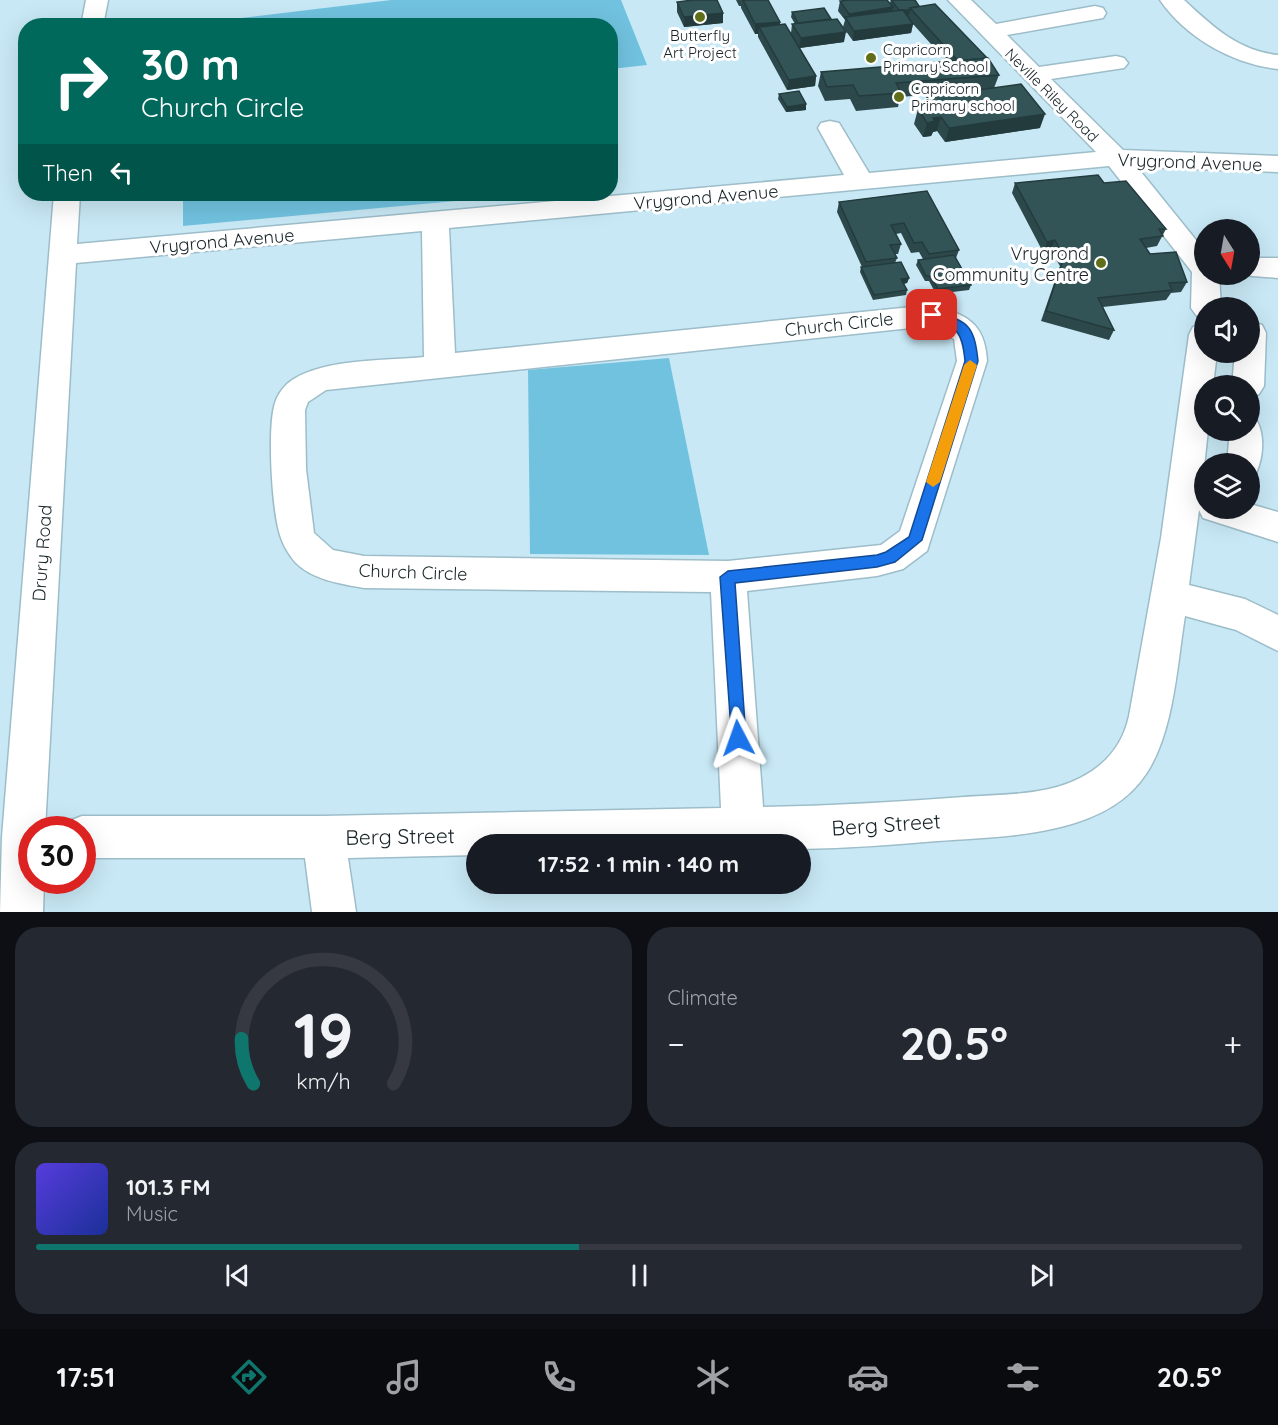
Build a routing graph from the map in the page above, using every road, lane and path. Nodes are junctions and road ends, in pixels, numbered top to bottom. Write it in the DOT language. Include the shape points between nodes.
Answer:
graph roads {
  1 [pos="97,0"];
  2 [pos="959,0"];
  3 [pos="1171,0"];
  4 [pos="1095,13"];
  5 [pos="94,18"];
  6 [pos="989,32"];
  7 [pos="1116,63"];
  8 [pos="1278,63"];
  9 [pos="1033,75"];
  10 [pos="830,128"];
  11 [pos="1116,158"];
  12 [pos="1278,164"];
  13 [pos="862,183"];
  14 [pos="66,201"];
  15 [pos="435,222"];
  16 [pos="62,255"];
  17 [pos="1194,256"];
  18 [pos="1260,268"];
  19 [pos="1278,268"];
  20 [pos="1206,363"];
  21 [pos="440,364"];
  22 [pos="1213,453"];
  23 [pos="1211,519"];
  24 [pos="1252,519"];
  25 [pos="1278,527"];
  26 [pos="728,577"];
  27 [pos="1170,596"];
  28 [pos="1278,634"];
  29 [pos="20,816"];
  30 [pos="743,830"];
  31 [pos="96,837"];
  32 [pos="323,837"];
  33 [pos="20,894"];
  34 [pos="21,912"];
  35 [pos="334,912"];
  1 -- 5 [label="street"];
  2 -- 6 [label="street, Neville Riley Road"];
  3 -- 8 [label="street" via="1235,54"];
  4 -- 6 [label="street, Neville Riley Road"];
  6 -- 9 [label="street, Neville Riley Road"];
  7 -- 9 [label="street"];
  9 -- 11 [label="street, Neville Riley Road"];
  10 -- 13 [label="street"];
  11 -- 12 [label="street, Vrygrond Avenue"];
  11 -- 13 [label="street, Vrygrond Avenue"];
  11 -- 17 [label="street"];
  13 -- 15 [label="street, Vrygrond Avenue"];
  14 -- 16 [label="street, Drury Road"];
  15 -- 16 [label="street, Vrygrond Avenue"];
  15 -- 21 [label="street"];
  16 -- 29 [label="street, Drury Road"];
  18 -- 19 [label="street"];
  20 -- 22 [label="street, Berg Street"];
  21 -- 26 [label="street, Church Circle" via="320,379 301,389 291,402 287,436 298,538 311,554 325,563 364,572"];
  21 -- 26 [label="street, Church Circle" via="932,315 958,324 969,336 972,361 915,540 890,558 877,561"];
  23 -- 27 [label="street, Berg Street"];
  24 -- 25 [label="street"];
  26 -- 30 [label="street"];
  27 -- 28 [label="street" via="1245,616"];
  27 -- 30 [label="street, Berg Street" via="1142,744 1101,792 1035,813 849,827"];
  30 -- 32 [label="street, Berg Street"];
  31 -- 32 [label="street, Berg Street"];
  32 -- 35 [label="street"];
  33 -- 34 [label="street, Drury Road"];
}
